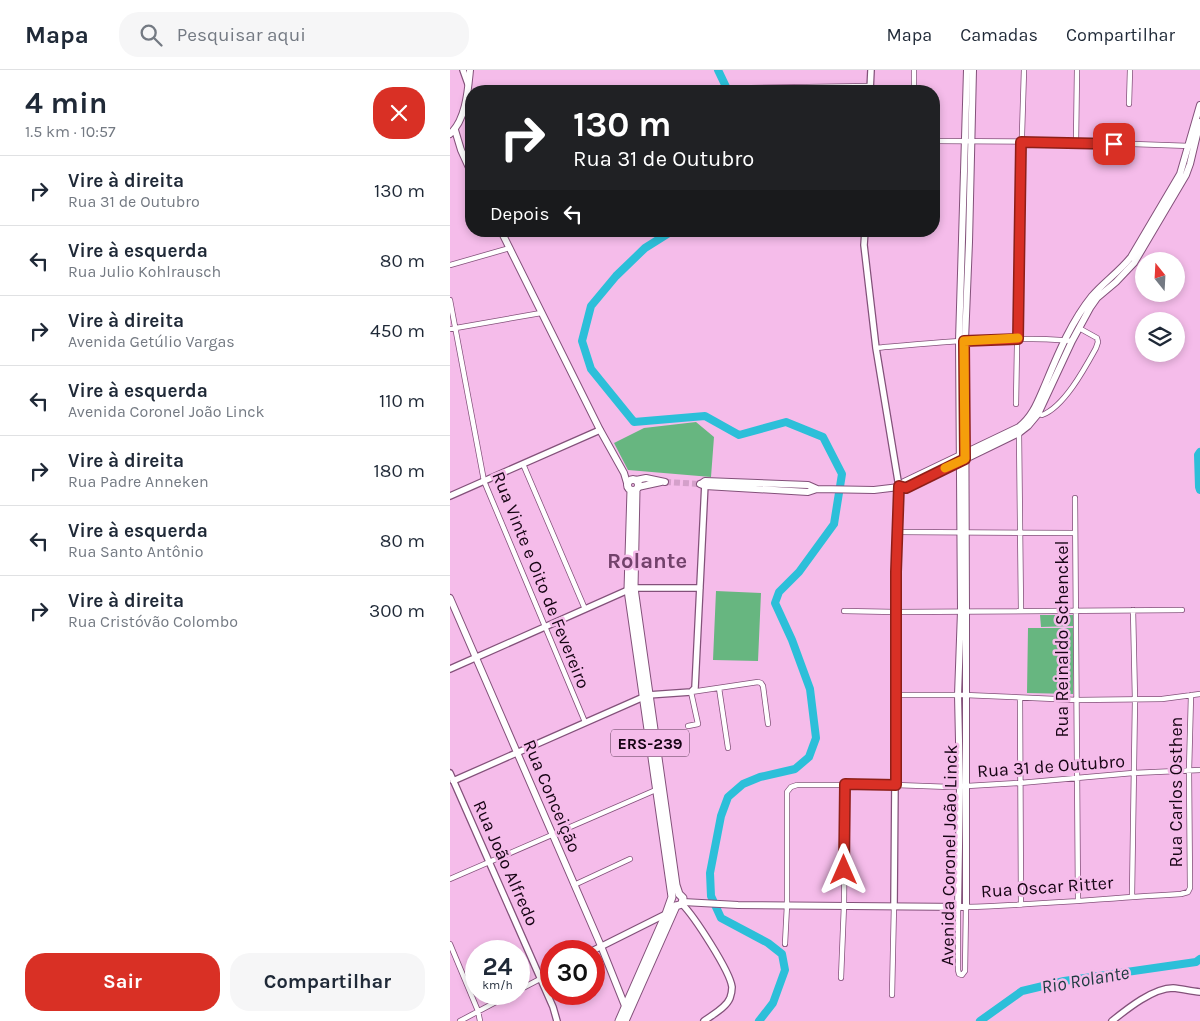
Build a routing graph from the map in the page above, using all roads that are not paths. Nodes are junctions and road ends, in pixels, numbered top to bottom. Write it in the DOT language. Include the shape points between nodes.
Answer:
graph roads {
  1 [pos="463,70"];
  2 [pos="470,70"];
  3 [pos="871,70"];
  4 [pos="914,70"];
  5 [pos="966,70"];
  6 [pos="973,70"];
  7 [pos="1024,70"];
  8 [pos="1077,70"];
  9 [pos="1130,70"];
  10 [pos="468,85"];
  11 [pos="468,85"];
  12 [pos="870,85"];
  13 [pos="914,85"];
  14 [pos="465,101"];
  15 [pos="1129,104"];
  16 [pos="1200,105"];
  17 [pos="1200,122"];
  18 [pos="453,132"];
  19 [pos="940,140"];
  20 [pos="968,141"];
  21 [pos="1021,142"];
  22 [pos="1076,142"];
  23 [pos="1191,146"];
  24 [pos="465,160"];
  25 [pos="1163,210"];
  26 [pos="504,237"];
  27 [pos="865,237"];
  28 [pos="510,248"];
  29 [pos="450,266"];
  30 [pos="450,300"];
  31 [pos="541,313"];
  32 [pos="453,328"];
  33 [pos="1079,328"];
  34 [pos="1018,339"];
  35 [pos="1064,340"];
  36 [pos="962,341"];
  37 [pos="1072,341"];
  38 [pos="876,348"];
  39 [pos="1016,404"];
  40 [pos="1036,412"];
  41 [pos="600,430"];
  42 [pos="1019,430"];
  43 [pos="963,457"];
  44 [pos="523,464"];
  45 [pos="484,481"];
  46 [pos="663,482"];
  47 [pos="703,483"];
  48 [pos="633,485"];
  49 [pos="899,486"];
  50 [pos="450,496"];
  51 [pos="1075,498"];
  52 [pos="897,532"];
  53 [pos="1019,533"];
  54 [pos="1075,533"];
  55 [pos="962,534"];
  56 [pos="700,588"];
  57 [pos="631,589"];
  58 [pos="450,598"];
  59 [pos="585,608"];
  60 [pos="1133,610"];
  61 [pos="1182,610"];
  62 [pos="844,611"];
  63 [pos="964,611"];
  64 [pos="1021,611"];
  65 [pos="1076,611"];
  66 [pos="896,612"];
  67 [pos="544,627"];
  68 [pos="476,657"];
  69 [pos="450,669"];
  70 [pos="719,688"];
  71 [pos="691,692"];
  72 [pos="1200,694"];
  73 [pos="962,695"];
  74 [pos="1191,695"];
  75 [pos="646,696"];
  76 [pos="895,696"];
  77 [pos="1020,698"];
  78 [pos="1077,700"];
  79 [pos="1135,700"];
  80 [pos="585,722"];
  81 [pos="768,724"];
  82 [pos="688,726"];
  83 [pos="728,748"];
  84 [pos="517,752"];
  85 [pos="1200,770"];
  86 [pos="1189,771"];
  87 [pos="450,773"];
  88 [pos="1133,773"];
  89 [pos="1077,779"];
  90 [pos="452,781"];
  91 [pos="1020,783"];
  92 [pos="845,784"];
  93 [pos="896,785"];
  94 [pos="963,785"];
  95 [pos="659,789"];
  96 [pos="552,835"];
  97 [pos="630,860"];
  98 [pos="489,862"];
  99 [pos="450,879"];
  100 [pos="574,885"];
  101 [pos="1190,888"];
  102 [pos="1132,896"];
  103 [pos="678,900"];
  104 [pos="1078,900"];
  105 [pos="787,905"];
  106 [pos="844,905"];
  107 [pos="894,905"];
  108 [pos="1021,906"];
  109 [pos="962,907"];
  110 [pos="666,914"];
  111 [pos="598,940"];
  112 [pos="450,944"];
  113 [pos="605,944"];
  114 [pos="785,944"];
  115 [pos="655,947"];
  116 [pos="605,955"];
  117 [pos="841,978"];
  118 [pos="540,979"];
  119 [pos="530,984"];
  120 [pos="1200,992"];
  121 [pos="892,994"];
  122 [pos="490,1005"];
  123 [pos="552,1005"];
  124 [pos="628,1007"];
  125 [pos="478,1011"];
  126 [pos="460,1021"];
  127 [pos="480,1021"];
  128 [pos="557,1021"];
  129 [pos="619,1021"];
  130 [pos="625,1021"];
  131 [pos="704,1021"];
  132 [pos="1112,1021"];
  1 -- 10 [label="street"];
  2 -- 11 [label="main road"];
  3 -- 12 [label="street"];
  4 -- 13 [label="street"];
  5 -- 20 [label="main road"];
  6 -- 20 [label="main road"];
  7 -- 21 [label="street"];
  8 -- 22 [label="street"];
  9 -- 15 [label="street"];
  14 -- 18 [label="main road"];
  16 -- 23 [label="main road"];
  17 -- 23 [label="main road"];
  18 -- 24 [label="main road"];
  19 -- 20 [label="street"];
  20 -- 21 [label="street"];
  20 -- 36 [label="main road, Avenida Coronel João Linck" via="969,242"];
  21 -- 22 [label="street"];
  21 -- 34 [label="street"];
  22 -- 23 [label="street"];
  23 -- 25 [label="main road" via="1186,176"];
  25 -- 33 [label="main road" via="1134,263 1097,298"];
  25 -- 35 [label="main road" via="1122,268 1092,296"];
  26 -- 28 [label="main road"];
  27 -- 38 [label="street"];
  28 -- 29 [label="street"];
  28 -- 31 [label="main road"];
  30 -- 32 [label="street, Rua Vinte e Oito de Fevereiro"];
  31 -- 32 [label="street"];
  31 -- 41 [label="main road"];
  32 -- 45 [label="street, Rua Vinte e Oito de Fevereiro"];
  33 -- 37 [label="main road"];
  33 -- 40 [label="street" via="1097,338 1098,344 1070,391 1048,413"];
  34 -- 35 [label="street"];
  34 -- 36 [label="street"];
  34 -- 39 [label="street"];
  35 -- 37 [label="street"];
  35 -- 40 [label="main road"];
  36 -- 38 [label="street"];
  36 -- 43 [label="main road, Avenida Coronel João Linck"];
  37 -- 40 [label="main road"];
  38 -- 49 [label="street"];
  40 -- 42 [label="main road" via="1028,426"];
  41 -- 44 [label="street"];
  41 -- 48 [label="main road"];
  42 -- 43 [label="main road"];
  42 -- 53 [label="street"];
  43 -- 49 [label="main road" via="906,488"];
  43 -- 55 [label="main road, Avenida Coronel João Linck"];
  44 -- 45 [label="street"];
  44 -- 59 [label="street"];
  45 -- 50 [label="street"];
  45 -- 67 [label="street, Rua Vinte e Oito de Fevereiro"];
  46 -- 48 [label="main road"];
  47 -- 49 [label="main road" via="767,487 808,485 816,489 854,490 884,490"];
  47 -- 56 [label="street"];
  48 -- 57 [label="main road, ERS-239"];
  49 -- 52 [label="street"];
  51 -- 54 [label="street, Rua Reinaldo Schenckel"];
  52 -- 55 [label="street"];
  52 -- 66 [label="street"];
  53 -- 54 [label="street"];
  53 -- 55 [label="street"];
  53 -- 64 [label="street"];
  54 -- 65 [label="street, Rua Reinaldo Schenckel"];
  55 -- 63 [label="main road, Avenida Coronel João Linck"];
  56 -- 57 [label="street"];
  56 -- 71 [label="street" via="696,684"];
  57 -- 59 [label="street"];
  57 -- 75 [label="main road, ERS-239"];
  58 -- 68 [label="main road, Rua Conceição"];
  59 -- 67 [label="street"];
  60 -- 61 [label="street"];
  60 -- 65 [label="street"];
  60 -- 79 [label="street"];
  62 -- 66 [label="street"];
  63 -- 64 [label="street"];
  63 -- 66 [label="street"];
  63 -- 73 [label="main road, Avenida Coronel João Linck"];
  64 -- 65 [label="street"];
  65 -- 78 [label="street, Rua Reinaldo Schenckel"];
  66 -- 76 [label="street"];
  67 -- 68 [label="street"];
  67 -- 80 [label="street, Rua Vinte e Oito de Fevereiro"];
  68 -- 69 [label="street"];
  68 -- 84 [label="main road, Rua Conceição"];
  70 -- 71 [label="street"];
  70 -- 81 [label="street" via="761,683"];
  70 -- 83 [label="street"];
  71 -- 75 [label="street"];
  71 -- 82 [label="street" via="698,724"];
  72 -- 74 [label="street"];
  73 -- 76 [label="street"];
  73 -- 77 [label="street"];
  73 -- 94 [label="main road, Avenida Coronel João Linck"];
  74 -- 79 [label="street"];
  74 -- 86 [label="street, Rua Carlos Osthen"];
  75 -- 80 [label="street"];
  75 -- 95 [label="main road, ERS-239"];
  76 -- 93 [label="street"];
  77 -- 78 [label="street"];
  77 -- 91 [label="street"];
  78 -- 79 [label="street"];
  78 -- 89 [label="street, Rua Reinaldo Schenckel"];
  79 -- 88 [label="street"];
  80 -- 84 [label="street"];
  84 -- 90 [label="street"];
  84 -- 96 [label="main road, Rua Conceição"];
  85 -- 86 [label="street, Rua 31 de Outubro"];
  86 -- 88 [label="street, Rua 31 de Outubro"];
  86 -- 101 [label="street, Rua Carlos Osthen"];
  87 -- 90 [label="street, Rua João Alfredo"];
  88 -- 89 [label="street, Rua 31 de Outubro"];
  88 -- 102 [label="street"];
  89 -- 91 [label="street, Rua 31 de Outubro"];
  89 -- 104 [label="street, Rua Reinaldo Schenckel"];
  90 -- 98 [label="street, Rua João Alfredo"];
  91 -- 94 [label="street, Rua 31 de Outubro"];
  91 -- 108 [label="street"];
  92 -- 93 [label="street, Rua 31 de Outubro"];
  92 -- 105 [label="street, Rua 31 de Outubro" via="797,785 787,792"];
  92 -- 106 [label="street"];
  93 -- 94 [label="street, Rua 31 de Outubro"];
  93 -- 107 [label="street"];
  94 -- 109 [label="main road, Avenida Coronel João Linck"];
  95 -- 96 [label="street"];
  95 -- 103 [label="main road, ERS-239"];
  96 -- 98 [label="street"];
  96 -- 100 [label="main road, Rua Conceição"];
  97 -- 100 [label="street"];
  98 -- 99 [label="street"];
  98 -- 118 [label="street, Rua João Alfredo"];
  100 -- 111 [label="main road, Rua Conceição"];
  101 -- 102 [label="street, Rua Oscar Ritter" via="1181,894"];
  102 -- 104 [label="street, Rua Oscar Ritter"];
  103 -- 105 [label="main road, Rua Oscar Ritter"];
  103 -- 110 [label="main road, ERS-239"];
  103 -- 115 [label="main road, ERS-239"];
  103 -- 131 [label="street" via="693,917 723,965 732,987 726,1004"];
  104 -- 108 [label="street, Rua Oscar Ritter"];
  105 -- 106 [label="main road, Rua Oscar Ritter"];
  105 -- 114 [label="street"];
  106 -- 107 [label="main road, Rua Oscar Ritter"];
  106 -- 117 [label="street"];
  107 -- 109 [label="main road, Rua Oscar Ritter"];
  107 -- 121 [label="street"];
  108 -- 109 [label="street, Rua Oscar Ritter"];
  109 -- 109 [label="street, Avenida Coronel João Linck" via="958,970 962,975 964,971"];
  110 -- 113 [label="street"];
  110 -- 115 [label="main road, ERS-239"];
  112 -- 125 [label="street"];
  115 -- 124 [label="main road, ERS-239"];
  116 -- 124 [label="main road, Rua Conceição"];
  118 -- 119 [label="street"];
  120 -- 132 [label="street" via="1172,988 1159,991"];
  122 -- 125 [label="street"];
  123 -- 128 [label="street, Rua João Alfredo"];
  124 -- 129 [label="main road, ERS-239"];
  124 -- 130 [label="main road, ERS-239"];
  125 -- 126 [label="street"];
  125 -- 127 [label="street"];
}
